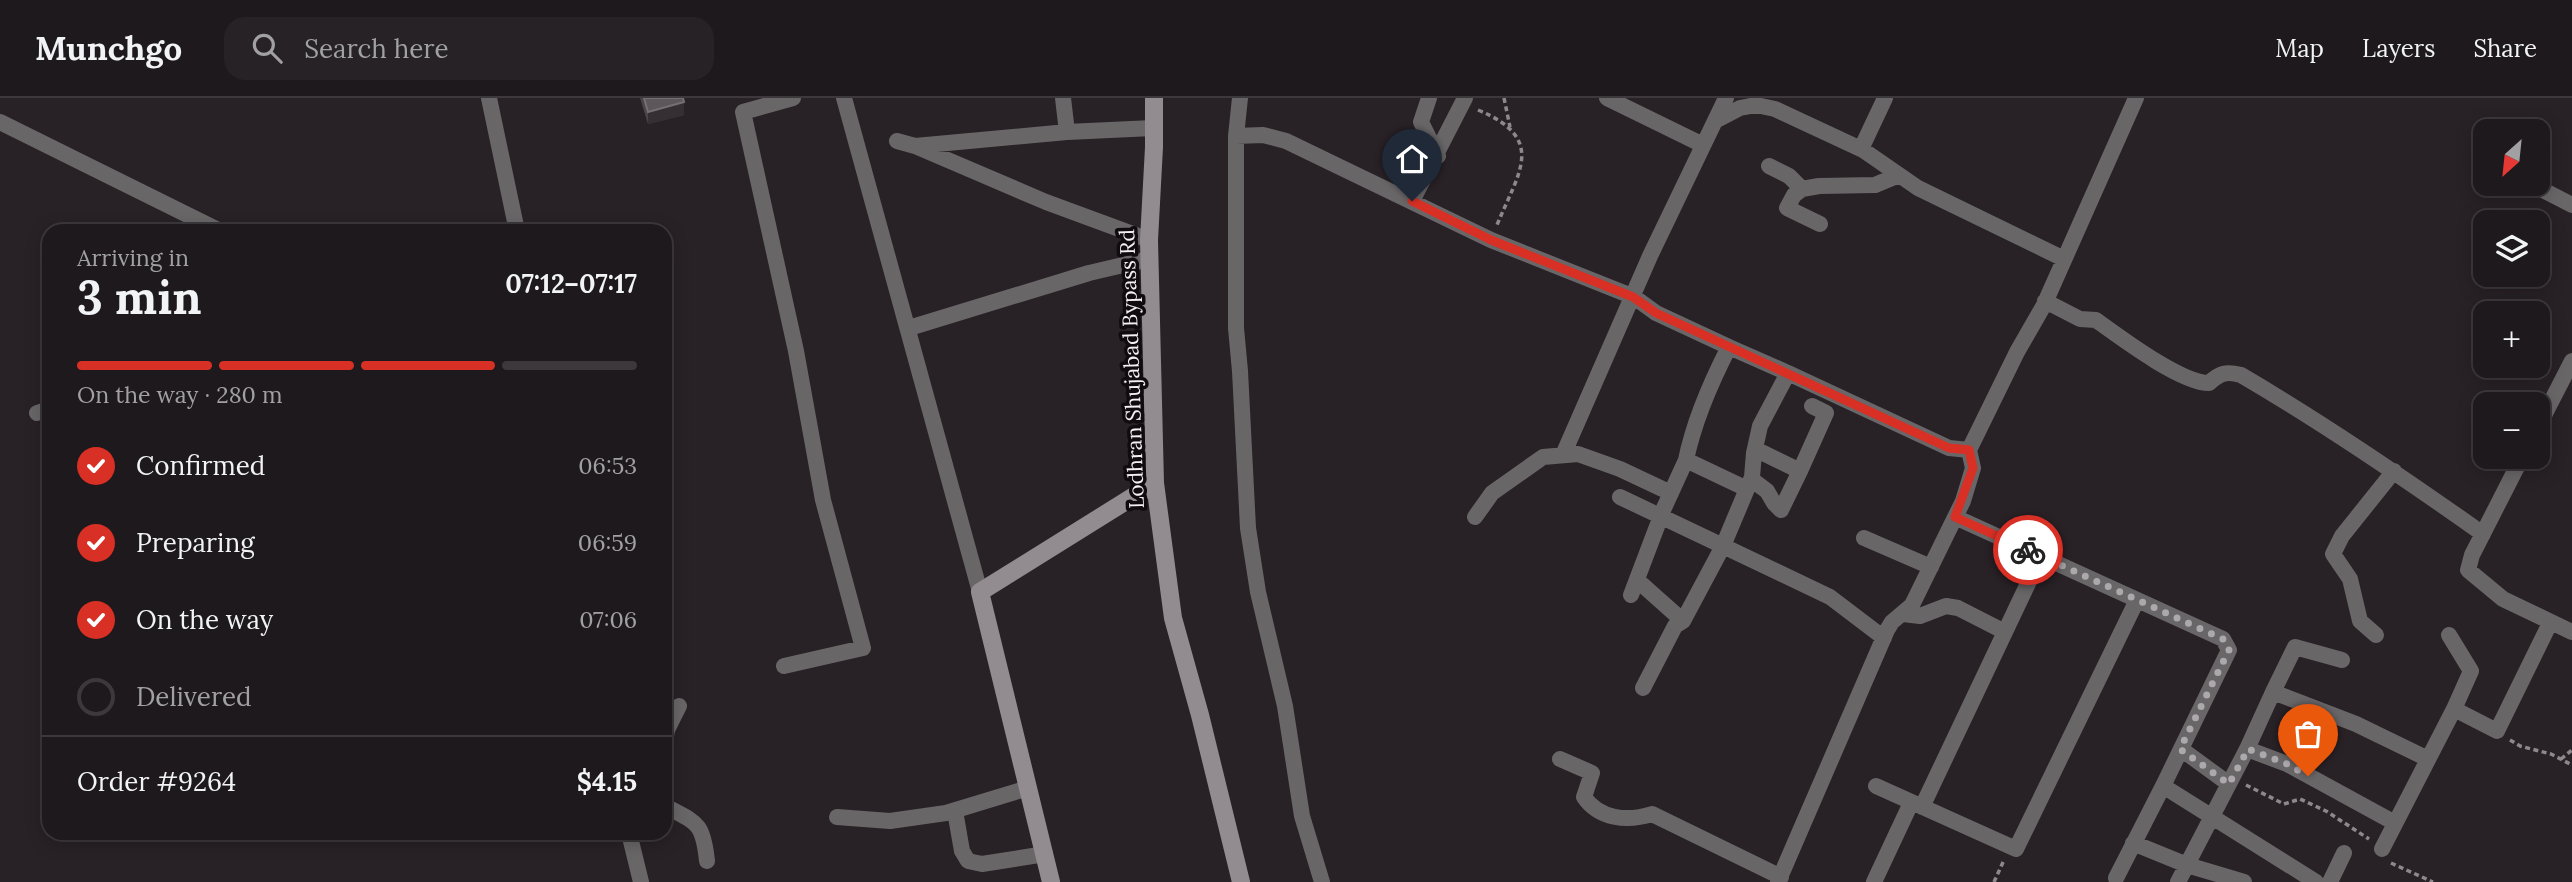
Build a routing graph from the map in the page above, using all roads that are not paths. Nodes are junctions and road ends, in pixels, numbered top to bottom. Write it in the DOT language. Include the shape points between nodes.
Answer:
graph roads {
  1 [pos="489,98"];
  2 [pos="793,98"];
  3 [pos="844,98"];
  4 [pos="1063,98"];
  5 [pos="1154,98"];
  6 [pos="1240,98"];
  7 [pos="1430,98"];
  8 [pos="1607,98"];
  9 [pos="1726,98"];
  10 [pos="1885,98"];
  11 [pos="2136,98"];
  12 [pos="1464,101"];
  13 [pos="1782,104"];
  14 [pos="1715,121"];
  15 [pos="0,122"];
  16 [pos="1153,128"];
  17 [pos="1067,132"];
  18 [pos="1236,136"];
  19 [pos="897,141"];
  20 [pos="1703,145"];
  21 [pos="915,146"];
  22 [pos="1861,149"];
  23 [pos="1437,156"];
  24 [pos="1769,166"];
  25 [pos="1899,175"];
  26 [pos="1802,188"];
  27 [pos="2550,194"];
  28 [pos="1412,201"];
  29 [pos="2572,205"];
  30 [pos="1820,223"];
  31 [pos="206,224"];
  32 [pos="516,224"];
  33 [pos="1149,240"];
  34 [pos="1149,258"];
  35 [pos="2064,259"];
  36 [pos="1633,297"];
  37 [pos="2045,302"];
  38 [pos="909,328"];
  39 [pos="1729,347"];
  40 [pos="2572,361"];
  41 [pos="1788,373"];
  42 [pos="2550,404"];
  43 [pos="1812,406"];
  44 [pos="1755,449"];
  45 [pos="1969,450"];
  46 [pos="1563,456"];
  47 [pos="1686,460"];
  48 [pos="2516,469"];
  49 [pos="1800,471"];
  50 [pos="2395,471"];
  51 [pos="1155,483"];
  52 [pos="1749,484"];
  53 [pos="1671,493"];
  54 [pos="1620,497"];
  55 [pos="1662,515"];
  56 [pos="1475,517"];
  57 [pos="1955,517"];
  58 [pos="2483,534"];
  59 [pos="1864,538"];
  60 [pos="1723,546"];
  61 [pos="2041,556"];
  62 [pos="1931,567"];
  63 [pos="980,592"];
  64 [pos="2137,600"];
  65 [pos="1903,614"];
  66 [pos="1683,621"];
  67 [pos="2550,623"];
  68 [pos="2005,632"];
  69 [pos="2572,632"];
  70 [pos="2376,635"];
  71 [pos="2449,635"];
  72 [pos="1884,638"];
  73 [pos="2342,660"];
  74 [pos="784,666"];
  75 [pos="1643,688"];
  76 [pos="2273,692"];
  77 [pos="680,706"];
  78 [pos="2454,709"];
  79 [pos="672,721"];
  80 [pos="2180,749"];
  81 [pos="2248,749"];
  82 [pos="1560,759"];
  83 [pos="2428,760"];
  84 [pos="2231,781"];
  85 [pos="1876,786"];
  86 [pos="2163,786"];
  87 [pos="1028,788"];
  88 [pos="1916,805"];
  89 [pos="672,810"];
  90 [pos="954,811"];
  91 [pos="837,817"];
  92 [pos="2212,817"];
  93 [pos="2395,823"];
  94 [pos="631,840"];
  95 [pos="2133,843"];
  96 [pos="2344,853"];
  97 [pos="1045,854"];
  98 [pos="2386,855"];
  99 [pos="707,861"];
  100 [pos="2188,864"];
  101 [pos="2116,877"];
  102 [pos="1779,879"];
  103 [pos="641,882"];
  104 [pos="1051,882"];
  105 [pos="1241,882"];
  106 [pos="1322,882"];
  107 [pos="1874,882"];
  108 [pos="2178,882"];
  109 [pos="2244,882"];
  110 [pos="2316,882"];
  111 [pos="2330,882"];
  1 -- 32 [label="street"];
  2 -- 74 [label="street" via="743,112 796,351 822,500 863,648"];
  3 -- 38 [label="street"];
  4 -- 17 [label="street"];
  5 -- 16 [label="street, Lodhran Shujabad Bypass Rd"];
  6 -- 18 [label="street"];
  7 -- 23 [label="street" via="1421,122"];
  8 -- 20 [label="street"];
  9 -- 14 [label="street"];
  10 -- 22 [label="street"];
  11 -- 35 [label="street"];
  12 -- 23 [label="street"];
  13 -- 14 [label="street" via="1740,108"];
  13 -- 22 [label="street"];
  14 -- 20 [label="street"];
  15 -- 31 [label="street"];
  16 -- 17 [label="street"];
  16 -- 33 [label="street, Lodhran Shujabad Bypass Rd"];
  17 -- 21 [label="street"];
  18 -- 28 [label="street" via="1263,135 1286,141"];
  18 -- 106 [label="street" via="1236,328 1248,528 1285,706 1302,816"];
  19 -- 21 [label="street"];
  20 -- 36 [label="street"];
  21 -- 33 [label="street"];
  22 -- 25 [label="street"];
  23 -- 28 [label="street"];
  24 -- 26 [label="street"];
  25 -- 26 [label="street" via="1875,184"];
  25 -- 35 [label="street"];
  26 -- 30 [label="street" via="1787,208"];
  27 -- 29 [label="street"];
  28 -- 36 [label="street" via="1491,240"];
  33 -- 34 [label="street, Lodhran Shujabad Bypass Rd"];
  34 -- 38 [label="street"];
  34 -- 51 [label="street, Lodhran Shujabad Bypass Rd"];
  35 -- 37 [label="street"];
  36 -- 39 [label="street" via="1656,313"];
  36 -- 46 [label="street"];
  37 -- 45 [label="street"];
  37 -- 50 [label="street" via="2080,319 2096,320 2199,383 2209,383 2220,374 2241,374"];
  38 -- 63 [label="street"];
  39 -- 41 [label="street"];
  39 -- 47 [label="street"];
  40 -- 42 [label="street"];
  41 -- 44 [label="street" via="1760,426"];
  41 -- 45 [label="street" via="1949,448"];
  43 -- 49 [label="street" via="1826,413"];
  44 -- 49 [label="street"];
  44 -- 52 [label="street"];
  45 -- 57 [label="street" via="1973,468"];
  46 -- 53 [label="street" via="1578,454"];
  46 -- 56 [label="street" via="1544,457 1521,471 1492,493"];
  47 -- 52 [label="street"];
  47 -- 53 [label="street"];
  48 -- 58 [label="street"];
  49 -- 52 [label="street" via="1781,510 1767,491"];
  50 -- 58 [label="street"];
  50 -- 70 [label="street" via="2342,536 2333,554 2350,579 2360,621"];
  51 -- 63 [label="street"];
  51 -- 105 [label="street, Lodhran Shujabad Bypass Rd" via="1173,618"];
  52 -- 60 [label="street"];
  53 -- 55 [label="street"];
  54 -- 55 [label="street"];
  55 -- 60 [label="street"];
  55 -- 66 [label="street" via="1634,588"];
  57 -- 61 [label="street"];
  57 -- 62 [label="street"];
  58 -- 67 [label="street" via="2468,570 2503,599"];
  59 -- 62 [label="street"];
  60 -- 66 [label="street"];
  60 -- 72 [label="street" via="1830,597"];
  61 -- 64 [label="street"];
  61 -- 68 [label="street"];
  62 -- 65 [label="street"];
  63 -- 87 [label="street"];
  64 -- 80 [label="street" via="2223,639 2229,650"];
  64 -- 88 [label="street" via="2016,849"];
  65 -- 68 [label="street" via="1920,616 1946,606 1958,608"];
  65 -- 72 [label="street" via="1892,622"];
  66 -- 75 [label="street" via="1675,626"];
  67 -- 69 [label="street"];
  67 -- 78 [label="street" via="2497,731"];
  68 -- 88 [label="street"];
  71 -- 78 [label="street" via="2471,671"];
  72 -- 102 [label="street"];
  73 -- 76 [label="street" via="2295,646"];
  76 -- 81 [label="street"];
  76 -- 83 [label="street" via="2357,724"];
  77 -- 79 [label="street"];
  78 -- 83 [label="street"];
  80 -- 84 [label="street"];
  80 -- 86 [label="street"];
  81 -- 84 [label="street"];
  81 -- 93 [label="street" via="2287,764"];
  82 -- 102 [label="street" via="1592,773 1584,797 1591,807 1619,819 1652,814"];
  83 -- 93 [label="street"];
  84 -- 92 [label="street"];
  85 -- 88 [label="street"];
  86 -- 92 [label="street"];
  86 -- 95 [label="street"];
  87 -- 90 [label="street"];
  87 -- 97 [label="street"];
  88 -- 107 [label="street"];
  89 -- 99 [label="street" via="697,823 705,838"];
  90 -- 91 [label="street" via="890,821"];
  90 -- 97 [label="street" via="968,861 999,862"];
  92 -- 100 [label="street"];
  92 -- 110 [label="street"];
  93 -- 98 [label="street"];
  94 -- 103 [label="street"];
  95 -- 100 [label="street"];
  95 -- 101 [label="street"];
  96 -- 111 [label="street"];
  97 -- 104 [label="street"];
  100 -- 108 [label="street"];
  100 -- 109 [label="street"];
}
